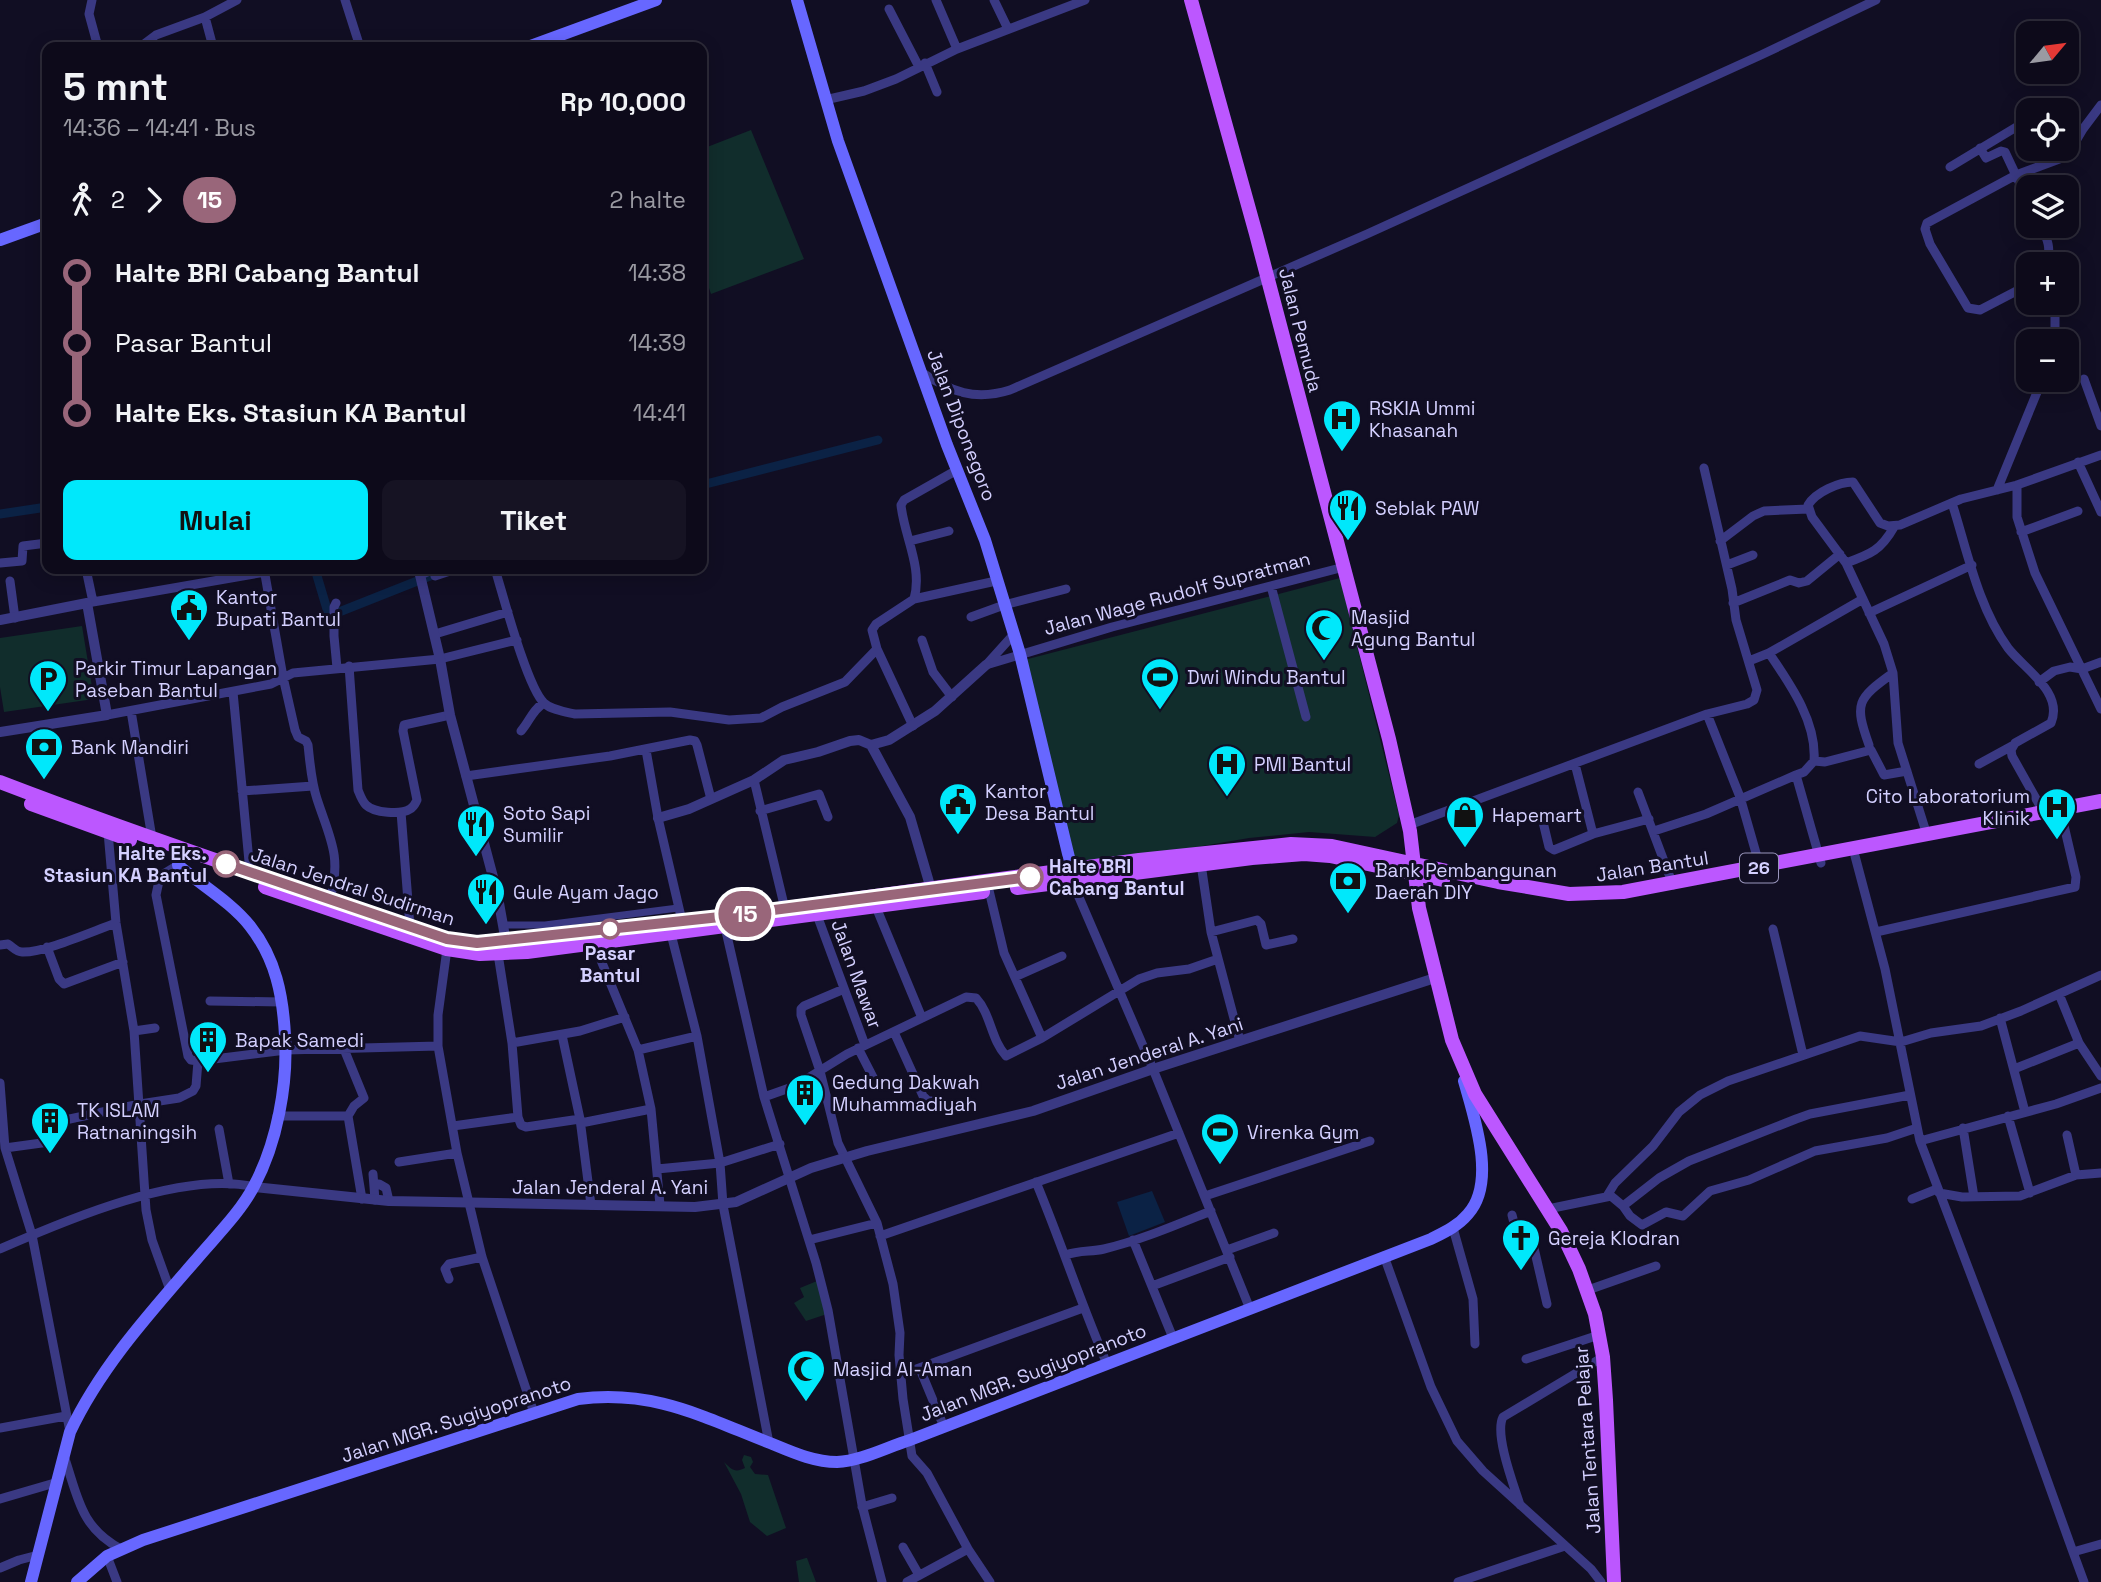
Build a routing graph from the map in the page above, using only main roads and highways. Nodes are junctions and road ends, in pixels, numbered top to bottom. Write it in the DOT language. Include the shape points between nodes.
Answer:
graph roads {
  1 [pos="656,0"];
  2 [pos="797,0"];
  3 [pos="1191,0"];
  4 [pos="542,42"];
  5 [pos="42,225"];
  6 [pos="0,240"];
  7 [pos="0,782"];
  8 [pos="0,793"];
  9 [pos="2101,802"];
  10 [pos="2101,809"];
  11 [pos="1821,859"];
  12 [pos="179,861"];
  13 [pos="1415,870"];
  14 [pos="1072,875"];
  15 [pos="988,886"];
  16 [pos="776,914"];
  17 [pos="362,916"];
  18 [pos="591,937"];
  19 [pos="502,948"];
  20 [pos="1452,1040"];
  21 [pos="31,1582"];
  22 [pos="77,1582"];
  23 [pos="1614,1582"];
  1 -- 4 [label="main road"];
  2 -- 14 [label="main road, Jalan Diponegoro" via="825,100 979,524 1014,634"];
  3 -- 13 [label="main road, Jalan Pemuda" via="1344,567 1409,825"];
  5 -- 6 [label="main road"];
  7 -- 17 [label="main road, Jalan Jendral Sudirman" via="330,899"];
  8 -- 12 [label="main road, Jalan Jendral Sudirman"];
  9 -- 11 [label="main road, Jalan Bantul / 26"];
  10 -- 11 [label="main road, Jalan Bantul / 26"];
  11 -- 13 [label="main road, Jalan Bantul / 26" via="1623,892 1569,894"];
  11 -- 13 [label="main road, Jalan Bantul / 26" via="1626,900 1591,903 1540,899"];
  12 -- 17 [label="main road, Jalan Jendral Sudirman"];
  12 -- 21 [label="main road" via="251,927 272,964 282,1002 286,1050 277,1116 254,1187 102,1376 81,1409 70,1432"];
  13 -- 14 [label="main road, Jalan Jendral Sudirman" via="1304,854"];
  13 -- 14 [label="main road, Jalan Jendral Sudirman" via="1344,848 1311,844 1248,848"];
  13 -- 20 [label="main road, Jalan Tentara Pelajar" via="1419,908"];
  14 -- 15 [label="main road, Jalan Jendral Sudirman"];
  15 -- 16 [label="main road, Jalan Jendral Sudirman" via="931,889"];
  15 -- 16 [label="main road, Jalan Jendral Sudirman" via="817,915"];
  16 -- 18 [label="main road, Jalan Jendral Sudirman" via="671,934"];
  16 -- 18 [label="main road, Jalan Jendral Sudirman" via="680,915"];
  17 -- 19 [label="main road, Jalan Jendral Sudirman"];
  17 -- 19 [label="main road, Jalan Jendral Sudirman" via="447,948 480,954"];
  18 -- 19 [label="main road, Jalan Jendral Sudirman"];
  20 -- 22 [label="main road, Jalan MGR. Sugiyopranoto" via="1472,1108 1483,1160 1482,1180 1470,1213 1432,1239 854,1459 816,1460 684,1409 636,1397 578,1399 121,1549"];
  20 -- 23 [label="main road, Jalan Tentara Pelajar" via="1475,1094 1548,1209 1588,1290 1603,1357"];
}
